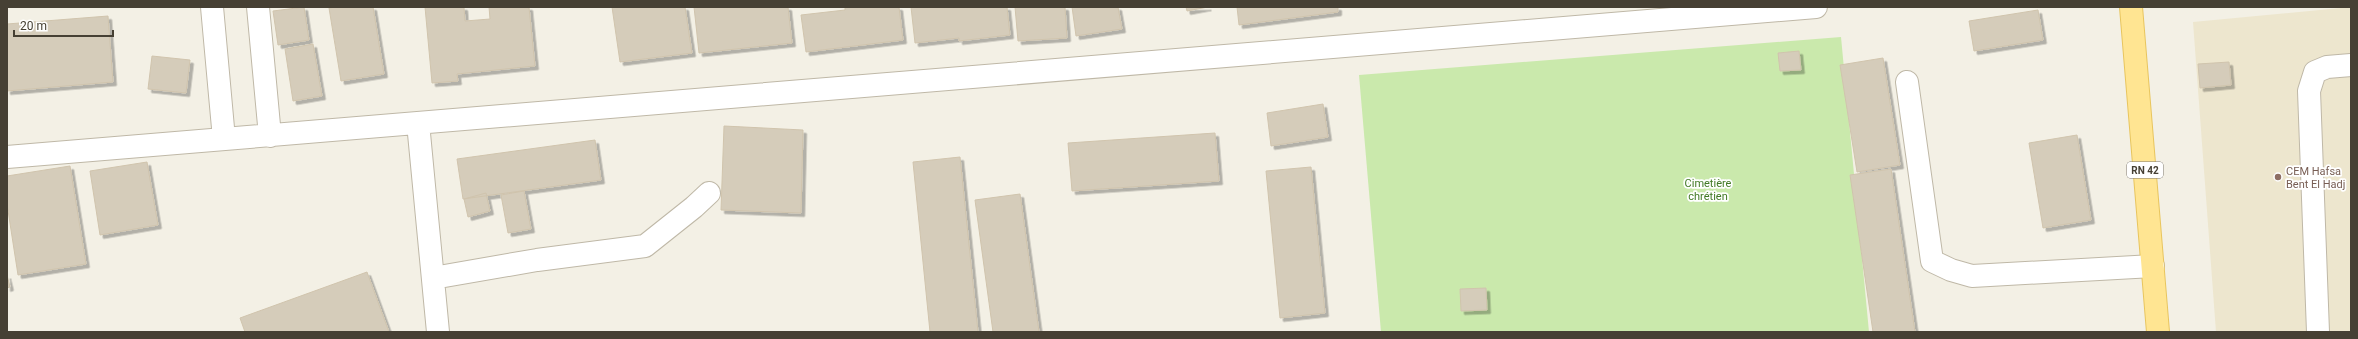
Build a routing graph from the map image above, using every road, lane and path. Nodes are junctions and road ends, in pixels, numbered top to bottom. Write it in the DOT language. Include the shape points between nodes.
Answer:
graph roads {
  1 [pos="212,7"];
  2 [pos="258,7"];
  3 [pos="1816,7"];
  4 [pos="2131,7"];
  5 [pos="2351,65"];
  6 [pos="1907,82"];
  7 [pos="418,123"];
  8 [pos="270,136"];
  9 [pos="224,139"];
  10 [pos="7,158"];
  11 [pos="709,193"];
  12 [pos="2153,266"];
  13 [pos="433,278"];
  14 [pos="438,332"];
  15 [pos="2158,332"];
  16 [pos="2318,332"];
  1 -- 9 [label="street"];
  2 -- 8 [label="street"];
  3 -- 7 [label="street"];
  4 -- 12 [label="main road, RN 42"];
  5 -- 16 [label="street" via="2326,67 2315,72 2309,91"];
  6 -- 12 [label="street" via="1932,261 1972,276"];
  7 -- 8 [label="street"];
  7 -- 13 [label="street"];
  8 -- 9 [label="street"];
  9 -- 10 [label="street"];
  11 -- 13 [label="street" via="645,246 537,260"];
  12 -- 15 [label="main road, RN 42"];
  13 -- 14 [label="street"];
}
